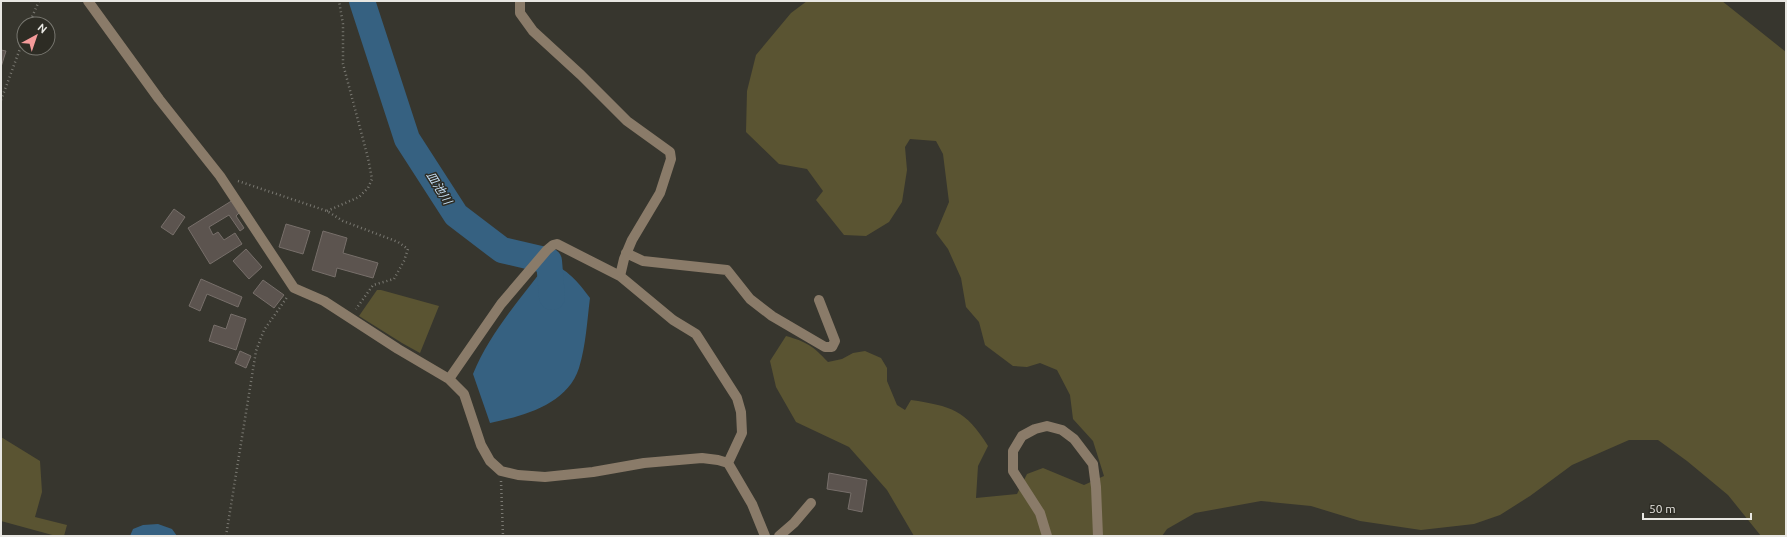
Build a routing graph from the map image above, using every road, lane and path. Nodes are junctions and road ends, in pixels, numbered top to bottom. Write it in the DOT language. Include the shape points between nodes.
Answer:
graph roads {
  1 [pos="39,1"];
  2 [pos="88,1"];
  3 [pos="339,1"];
  4 [pos="520,1"];
  5 [pos="32,16"];
  6 [pos="17,56"];
  7 [pos="1,100"];
  8 [pos="220,176"];
  9 [pos="327,211"];
  10 [pos="626,253"];
  11 [pos="620,276"];
  12 [pos="294,288"];
  13 [pos="819,300"];
  14 [pos="351,317"];
  15 [pos="449,379"];
  16 [pos="728,463"];
  17 [pos="501,471"];
  18 [pos="811,502"];
  19 [pos="226,536"];
  20 [pos="503,536"];
  21 [pos="765,536"];
  22 [pos="779,536"];
  23 [pos="1047,536"];
  24 [pos="1098,536"];
  1 -- 5 [label="path"];
  2 -- 8 [label="street" via="159,99"];
  3 -- 9 [label="path" via="344,24 343,64 372,179 368,188 359,197"];
  4 -- 10 [label="street" via="520,13 533,32 627,121 670,152 671,159 660,193"];
  6 -- 7 [label="path"];
  8 -- 9 [label="path"];
  8 -- 12 [label="street"];
  9 -- 14 [label="path" via="343,221 398,242 408,249 394,279 373,284"];
  10 -- 11 [label="street"];
  10 -- 13 [label="street" via="643,261 727,270 750,299 772,316 825,347 832,346 835,342"];
  11 -- 15 [label="street" via="558,244 553,245 501,304"];
  11 -- 16 [label="street" via="673,320 696,334 734,393 741,412 742,433"];
  12 -- 14 [label="street" via="324,301"];
  12 -- 19 [label="path" via="264,330 256,351"];
  14 -- 15 [label="street"];
  15 -- 17 [label="street" via="464,394 481,445 490,461"];
  16 -- 17 [label="street" via="702,458 644,463 545,477 518,476"];
  16 -- 21 [label="street" via="752,504"];
  17 -- 20 [label="path"];
  18 -- 22 [label="street" via="794,523"];
  23 -- 24 [label="street" via="1040,513 1013,471 1013,451 1022,436 1048,426 1062,430 1074,439 1093,464"];
}
